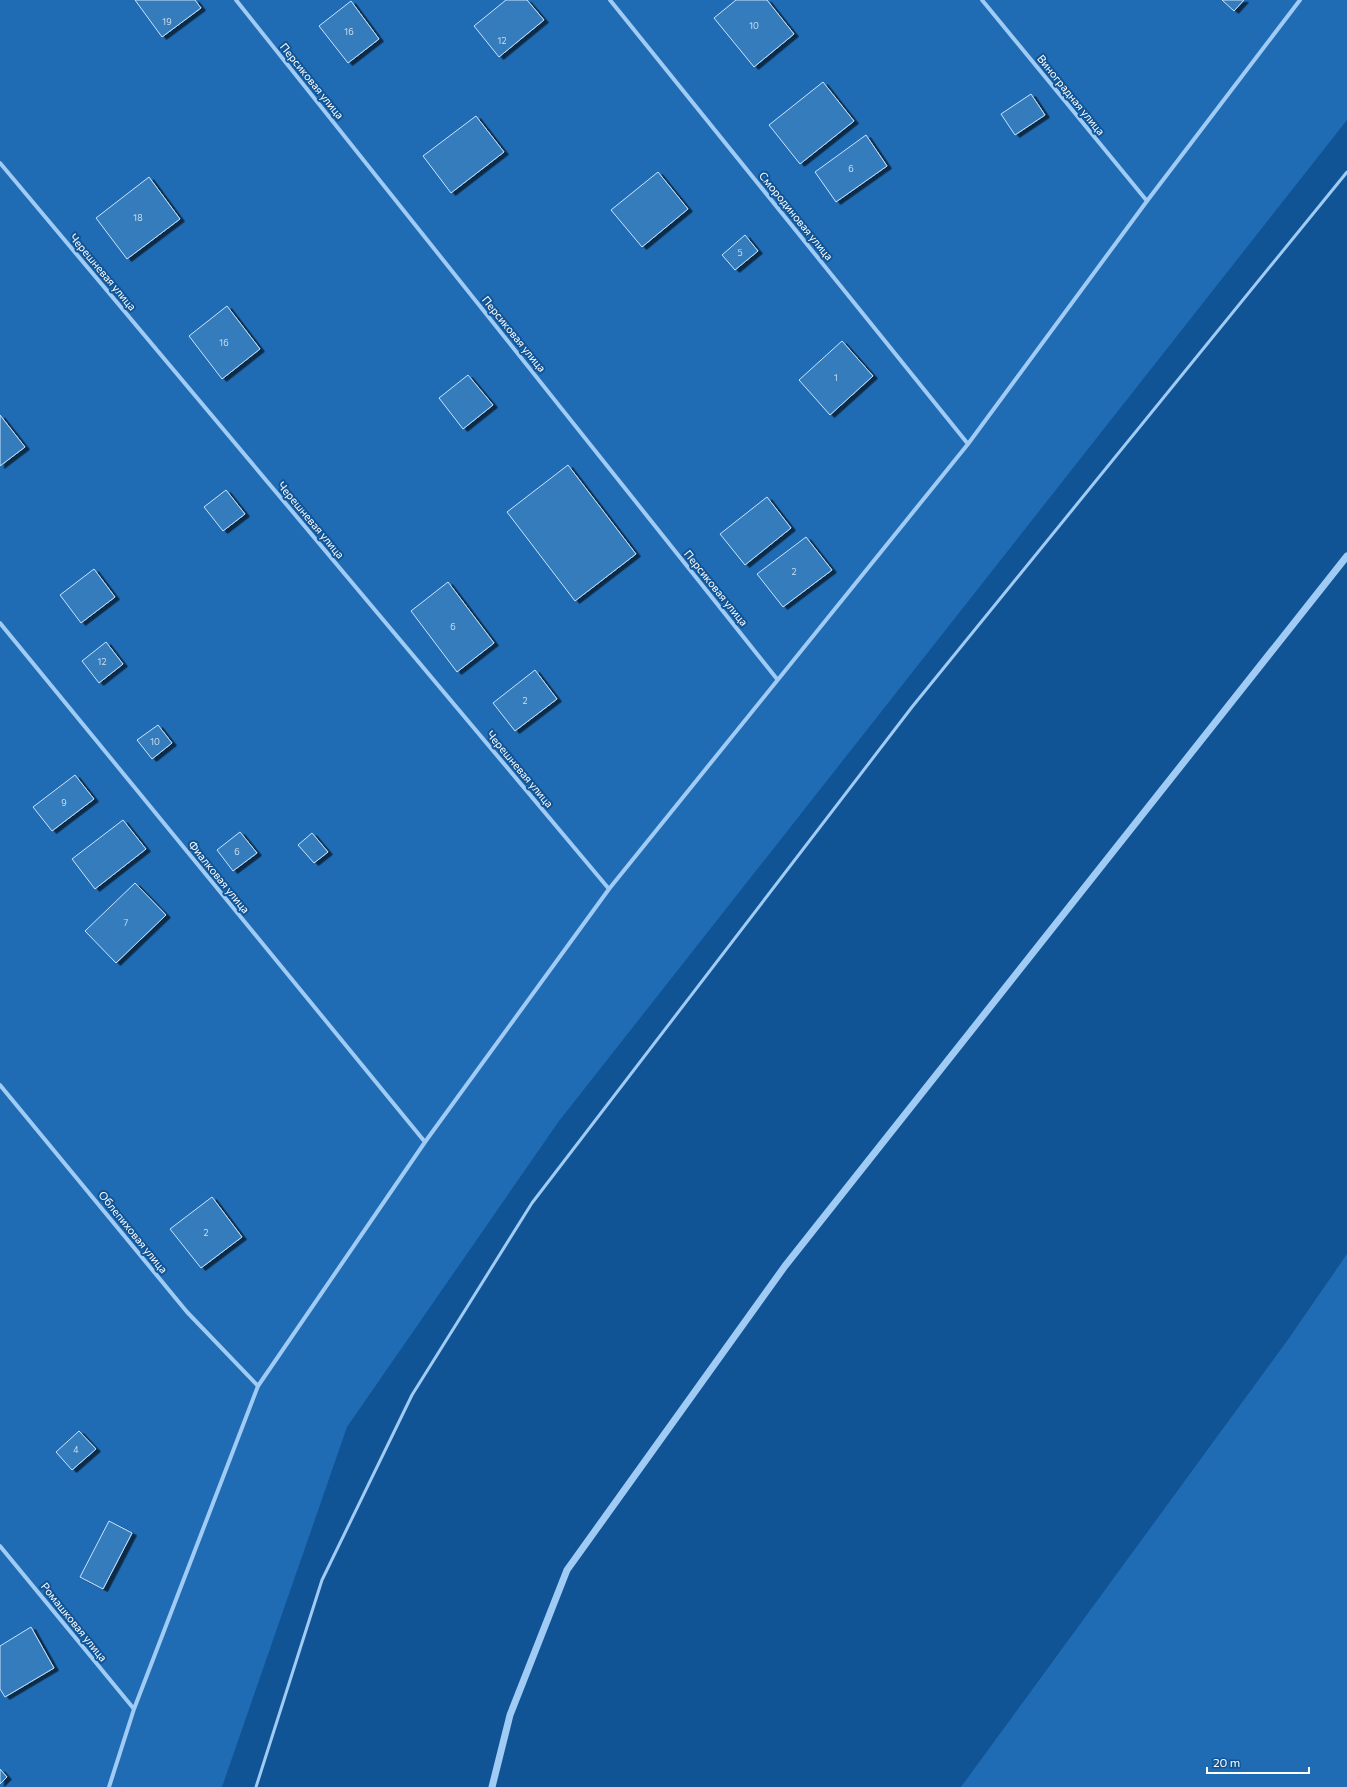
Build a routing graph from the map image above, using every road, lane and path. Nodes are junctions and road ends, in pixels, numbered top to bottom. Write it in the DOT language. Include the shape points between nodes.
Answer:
graph roads {
  1 [pos="236,0"];
  2 [pos="610,0"];
  3 [pos="982,0"];
  4 [pos="1300,0"];
  5 [pos="0,163"];
  6 [pos="1347,172"];
  7 [pos="1147,201"];
  8 [pos="968,444"];
  9 [pos="1347,556"];
  10 [pos="0,623"];
  11 [pos="777,680"];
  12 [pos="609,889"];
  13 [pos="0,1085"];
  14 [pos="425,1142"];
  15 [pos="258,1386"];
  16 [pos="0,1546"];
  17 [pos="134,1708"];
  18 [pos="109,1787"];
  19 [pos="256,1787"];
  20 [pos="492,1787"];
  1 -- 11 [label="street, Персиковая улица"];
  2 -- 8 [label="street, Смородиновая улица"];
  3 -- 7 [label="street, Виноградная улица"];
  4 -- 7 [label="street"];
  5 -- 12 [label="street, Черешневая улица"];
  6 -- 19 [label="lane" via="912,707 532,1203 412,1395 322,1580"];
  7 -- 8 [label="street"];
  8 -- 11 [label="street"];
  9 -- 20 [label="street" via="785,1266 567,1570 510,1714"];
  10 -- 14 [label="street, Фиалковая улица"];
  11 -- 12 [label="street"];
  12 -- 14 [label="street"];
  13 -- 15 [label="street, Облепиховая улица" via="187,1312"];
  14 -- 15 [label="street"];
  15 -- 17 [label="street"];
  16 -- 17 [label="street, Ромашковая улица"];
  17 -- 18 [label="street"];
}
